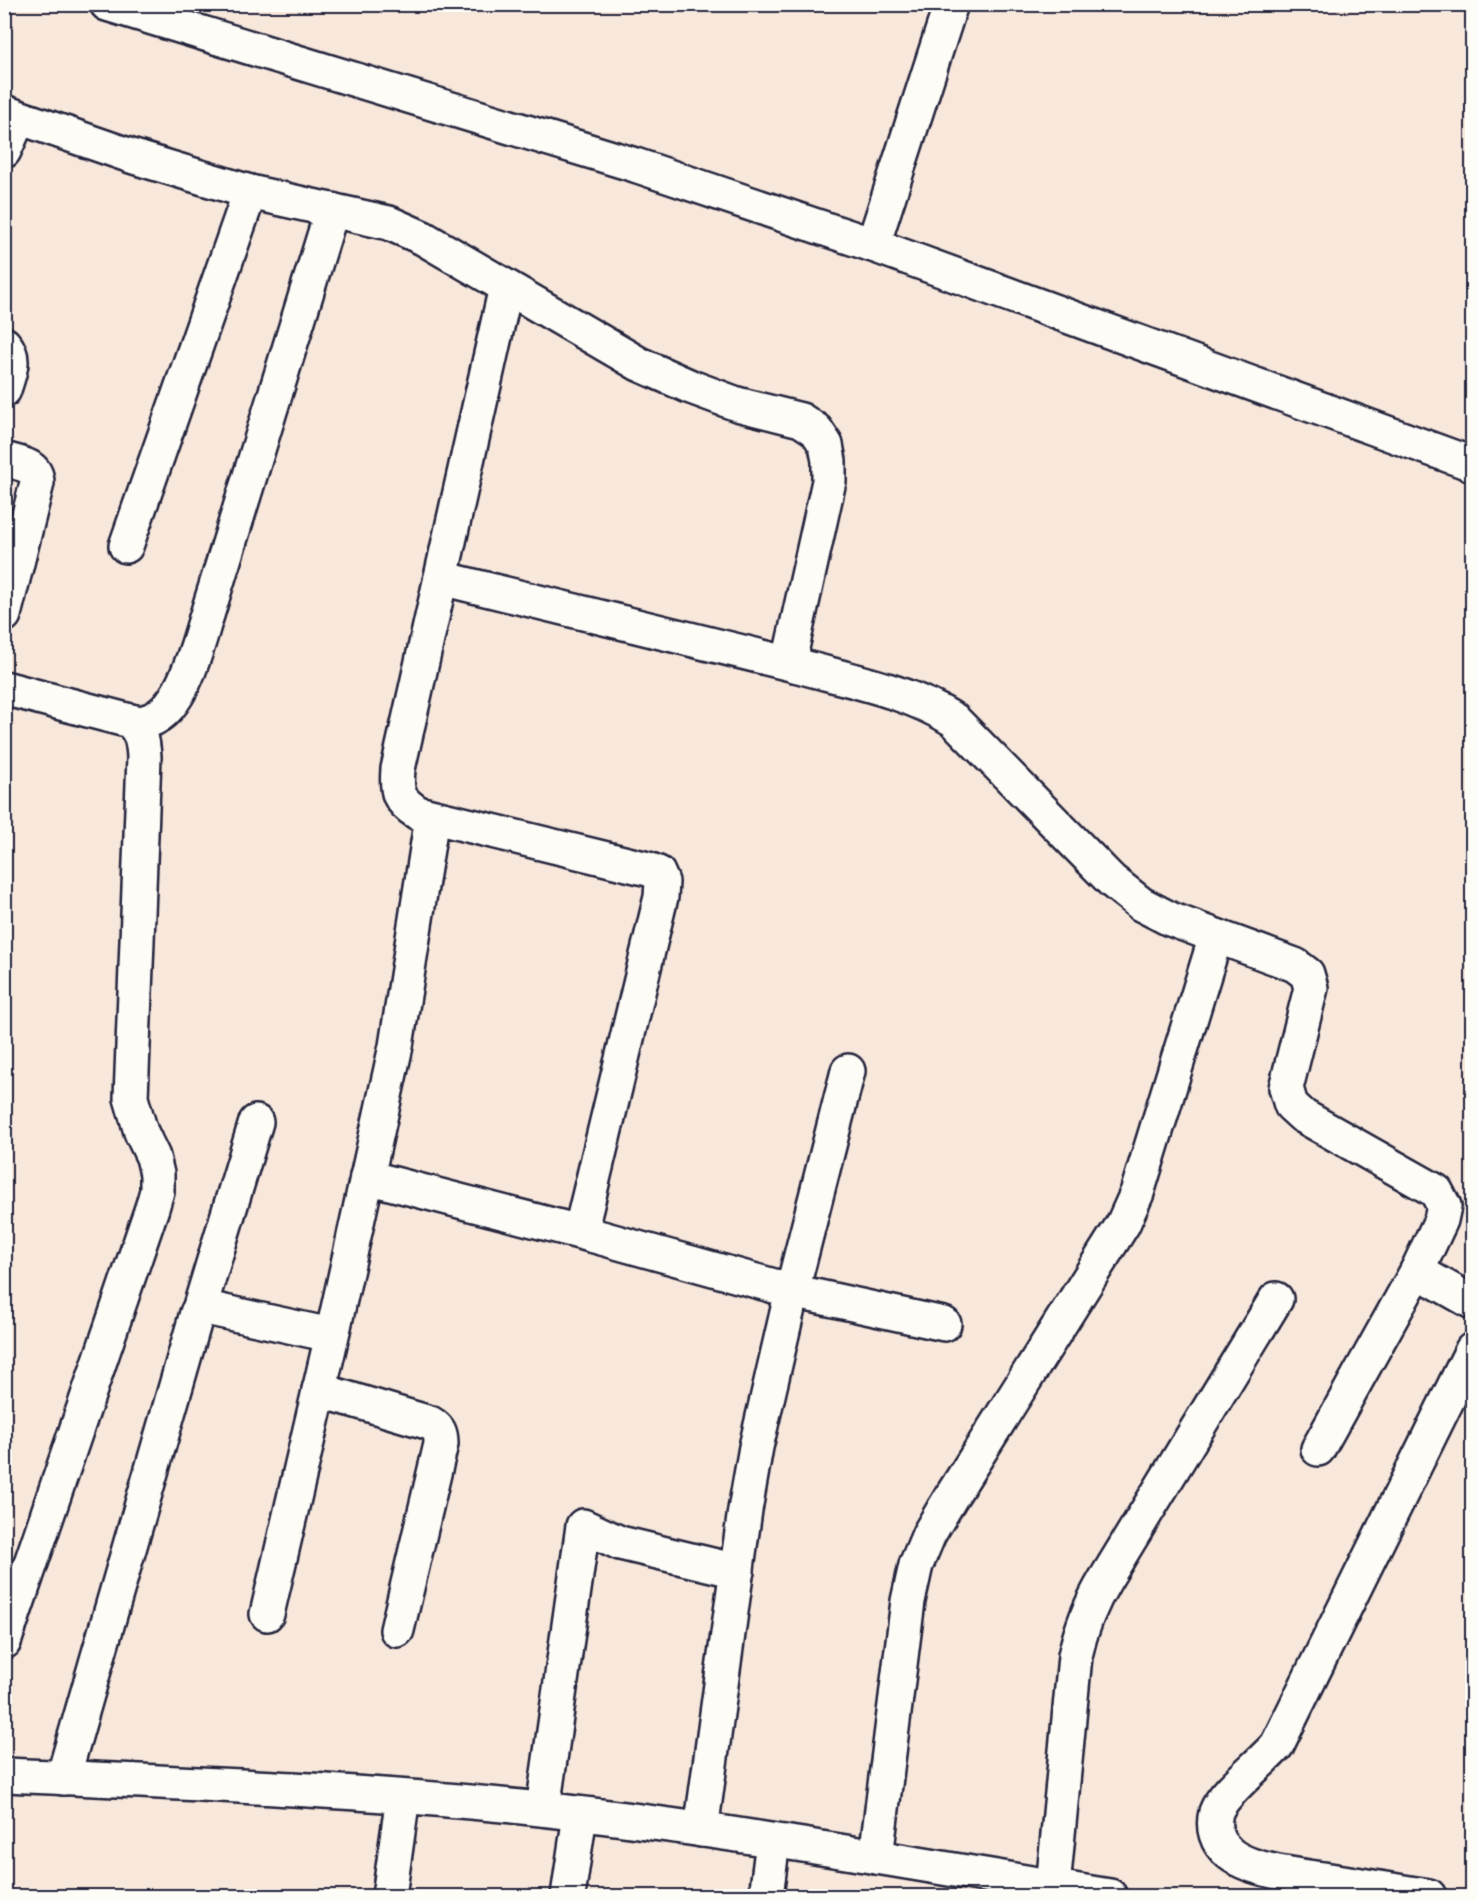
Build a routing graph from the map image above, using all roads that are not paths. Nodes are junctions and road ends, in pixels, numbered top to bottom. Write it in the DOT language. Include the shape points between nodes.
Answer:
graph roads {
  1 [pos="107,4"];
  2 [pos="951,4"];
  3 [pos="12,115"];
  4 [pos="4,151"];
  5 [pos="250,192"];
  6 [pos="332,210"];
  7 [pos="873,246"];
  8 [pos="506,287"];
  9 [pos="4,344"];
  10 [pos="4,390"];
  11 [pos="4,459"];
  12 [pos="1473,464"];
  13 [pos="126,546"];
  14 [pos="441,578"];
  15 [pos="4,615"];
  16 [pos="795,665"];
  17 [pos="4,688"];
  18 [pos="130,721"];
  19 [pos="432,817"];
  20 [pos="1216,936"];
  21 [pos="848,1071"];
  22 [pos="256,1122"];
  23 [pos="367,1177"];
  24 [pos="591,1235"];
  25 [pos="1417,1271"];
  26 [pos="792,1291"];
  27 [pos="1276,1299"];
  28 [pos="1473,1302"];
  29 [pos="200,1310"];
  30 [pos="944,1324"];
  31 [pos="333,1331"];
  32 [pos="1473,1350"];
  33 [pos="319,1390"];
  34 [pos="1318,1449"];
  35 [pos="737,1571"];
  36 [pos="267,1614"];
  37 [pos="397,1630"];
  38 [pos="4,1642"];
  39 [pos="4,1775"];
  40 [pos="63,1778"];
  41 [pos="403,1797"];
  42 [pos="543,1809"];
  43 [pos="580,1815"];
  44 [pos="701,1830"];
  45 [pos="773,1840"];
  46 [pos="876,1857"];
  47 [pos="1068,1892"];
  48 [pos="389,1896"];
  49 [pos="568,1896"];
  50 [pos="766,1896"];
  51 [pos="1110,1896"];
  52 [pos="1429,1896"];
  1 -- 7 [label="street" via="635,165"];
  2 -- 7 [label="street"];
  3 -- 4 [label="street"];
  3 -- 5 [label="street"];
  5 -- 6 [label="street"];
  5 -- 13 [label="street"];
  6 -- 8 [label="street" via="389,223 423,238"];
  6 -- 18 [label="street" via="187,674 167,709 144,722"];
  7 -- 12 [label="street"];
  8 -- 14 [label="street"];
  8 -- 16 [label="street" via="639,364 737,404 801,420 816,430 826,445 829,481 792,648"];
  9 -- 10 [label="street" via="12,362"];
  11 -- 15 [label="street" via="33,468 37,483"];
  14 -- 16 [label="street"];
  14 -- 19 [label="street" via="397,787 403,803"];
  16 -- 20 [label="street" via="917,700 954,720 1112,880 1141,904 1170,920"];
  17 -- 18 [label="street"];
  18 -- 38 [label="street" via="142,738 144,757 131,1098 153,1157 157,1191"];
  19 -- 23 [label="street" via="396,1046"];
  19 -- 24 [label="street" via="648,869 658,873 662,882 584,1217"];
  20 -- 25 [label="street" via="1295,965 1307,974 1311,988 1286,1088 1291,1105 1303,1116 1436,1191 1444,1206 1441,1220"];
  20 -- 46 [label="street" via="1137,1193 1123,1224 951,1497 916,1565 908,1601"];
  21 -- 26 [label="street"];
  22 -- 29 [label="street"];
  23 -- 24 [label="street"];
  23 -- 31 [label="street"];
  24 -- 26 [label="street"];
  25 -- 28 [label="street"];
  25 -- 34 [label="street"];
  26 -- 30 [label="street"];
  26 -- 35 [label="street" via="756,1447"];
  27 -- 47 [label="street" via="1105,1580 1082,1627 1075,1656"];
  29 -- 31 [label="street" via="206,1308 326,1334"];
  29 -- 40 [label="street"];
  31 -- 33 [label="street"];
  32 -- 52 [label="street" via="1277,1745 1227,1795 1217,1810 1214,1826 1217,1840 1230,1854 1251,1864"];
  33 -- 36 [label="street"];
  33 -- 37 [label="street" via="430,1423 441,1435"];
  35 -- 42 [label="street" via="620,1543 583,1526"];
  35 -- 44 [label="street"];
  39 -- 40 [label="street"];
  40 -- 41 [label="street"];
  41 -- 42 [label="street"];
  41 -- 48 [label="street"];
  42 -- 43 [label="street"];
  43 -- 44 [label="street"];
  43 -- 49 [label="street"];
  44 -- 45 [label="street"];
  45 -- 46 [label="street"];
  45 -- 50 [label="street"];
  46 -- 47 [label="street"];
  47 -- 51 [label="street"];
}
